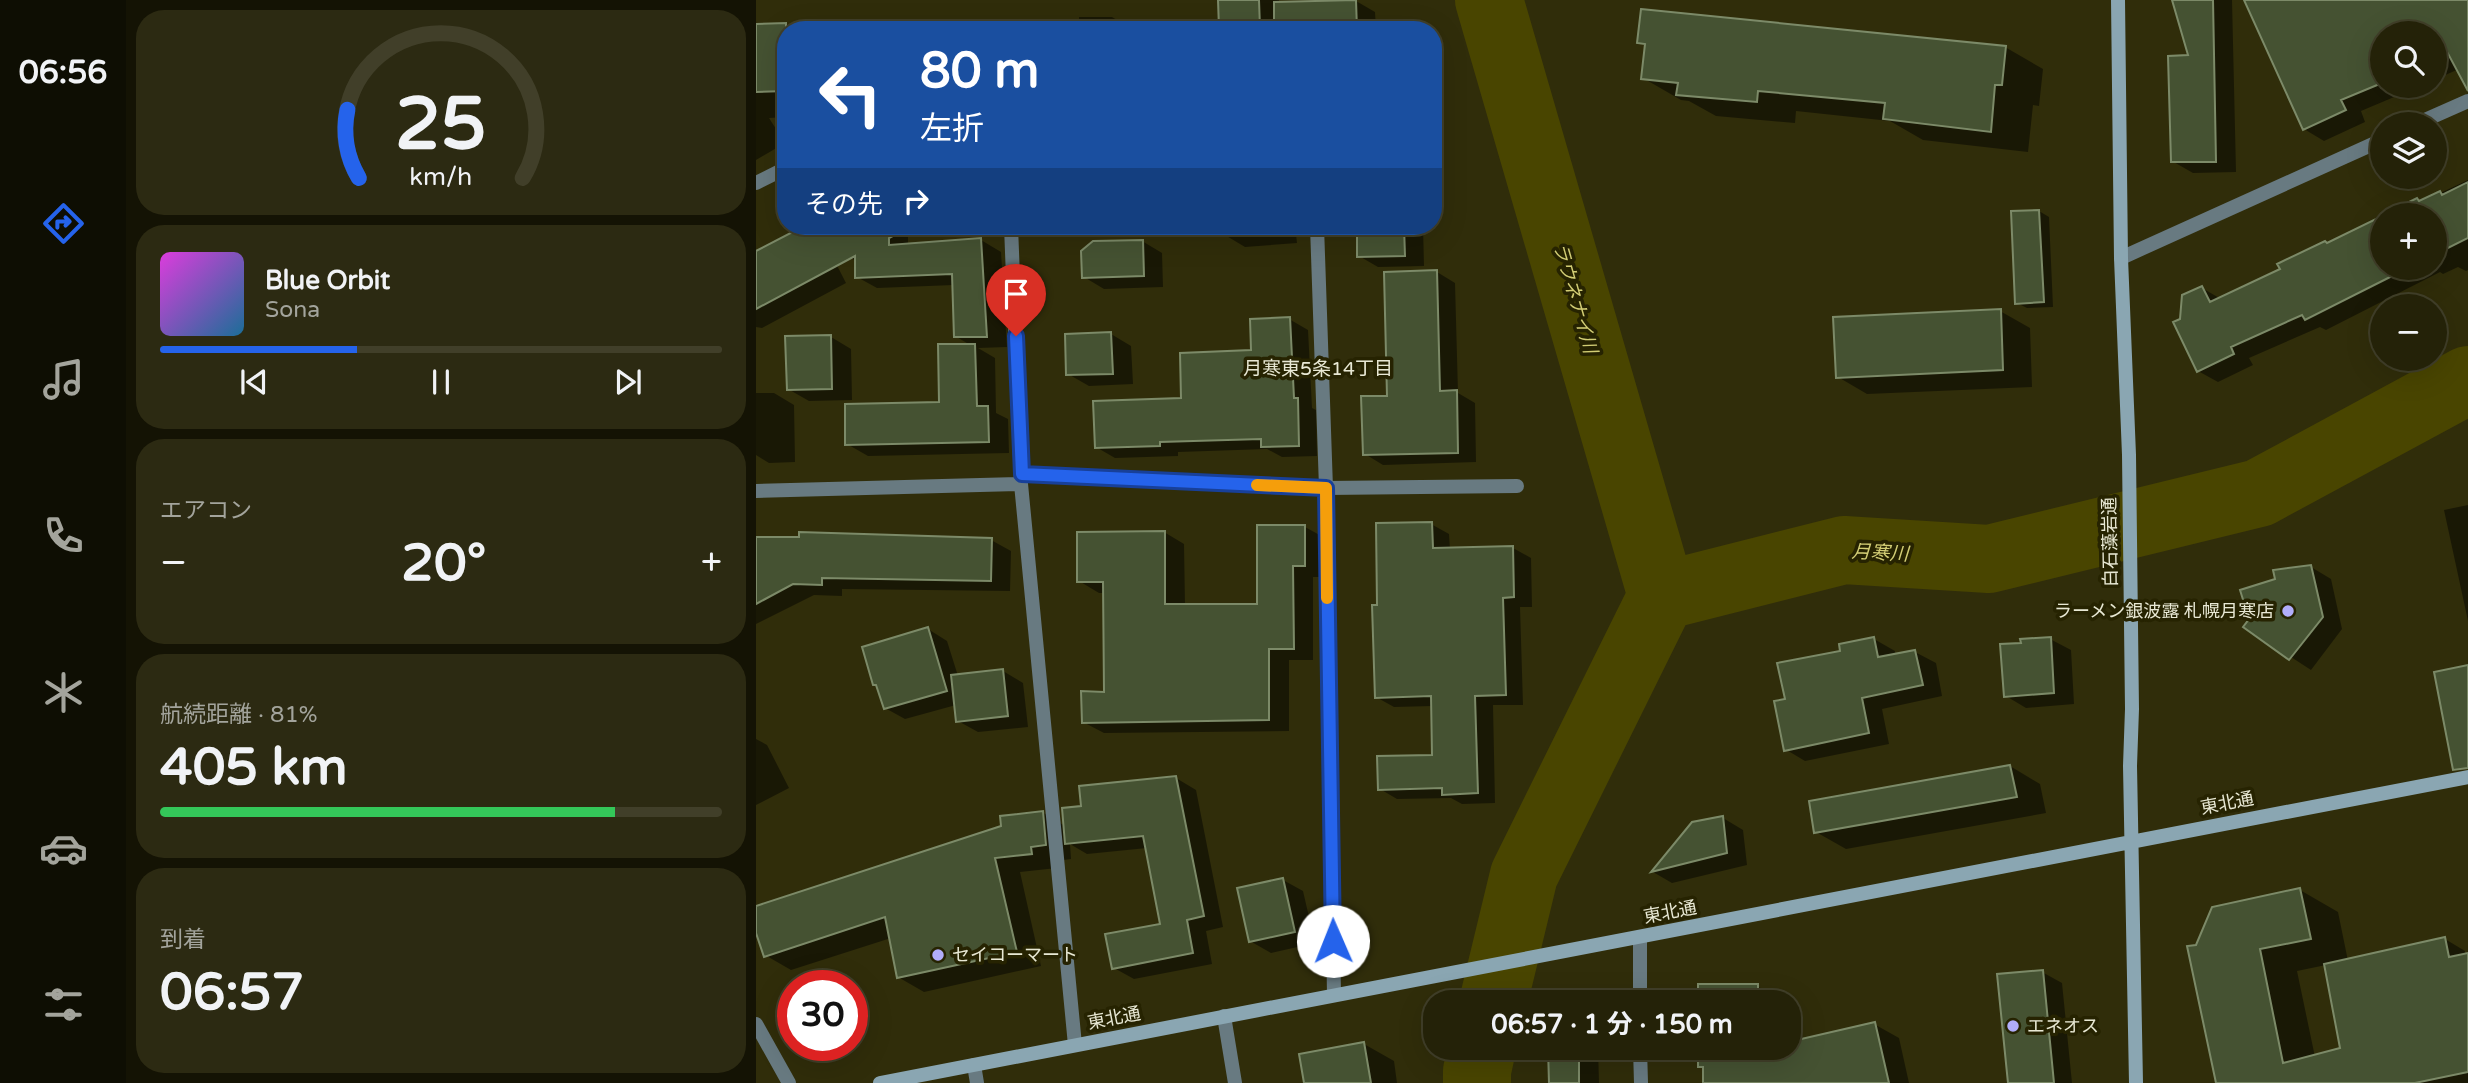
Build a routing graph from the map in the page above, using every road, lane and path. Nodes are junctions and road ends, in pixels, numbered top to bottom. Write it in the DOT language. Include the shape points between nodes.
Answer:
graph roads {
  1 [pos="2118,0"];
  2 [pos="2468,101"];
  3 [pos="2443,112"];
  4 [pos="2370,145"];
  5 [pos="777,172"];
  6 [pos="756,183"];
  7 [pos="1011,235"];
  8 [pos="1317,235"];
  9 [pos="2121,258"];
  10 [pos="1021,479"];
  11 [pos="1517,486"];
  12 [pos="1326,488"];
  13 [pos="756,491"];
  14 [pos="2468,777"];
  15 [pos="2133,841"];
  16 [pos="1640,937"];
  17 [pos="1640,990"];
  18 [pos="1334,995"];
  19 [pos="1224,1016"];
  20 [pos="756,1024"];
  21 [pos="1075,1045"];
  22 [pos="1640,1060"];
  23 [pos="974,1065"];
  24 [pos="789,1083"];
  25 [pos="880,1083"];
  26 [pos="977,1083"];
  27 [pos="1235,1083"];
  28 [pos="1641,1083"];
  29 [pos="2136,1083"];
  1 -- 9 [label="street, 白石藻岩通"];
  2 -- 3 [label="street"];
  4 -- 9 [label="street"];
  5 -- 6 [label="street"];
  7 -- 10 [label="street"];
  8 -- 12 [label="street"];
  9 -- 15 [label="street, 白石藻岩通" via="2129,455"];
  10 -- 12 [label="street"];
  10 -- 13 [label="street"];
  10 -- 21 [label="street"];
  11 -- 12 [label="street"];
  12 -- 18 [label="street"];
  14 -- 15 [label="street, 東北通"];
  15 -- 16 [label="street, 東北通"];
  15 -- 29 [label="street, 白石藻岩通"];
  16 -- 17 [label="street"];
  16 -- 18 [label="street, 東北通"];
  18 -- 19 [label="street, 東北通"];
  19 -- 21 [label="street, 東北通"];
  19 -- 27 [label="street"];
  20 -- 24 [label="street"];
  21 -- 23 [label="street, 東北通"];
  22 -- 28 [label="street"];
  23 -- 25 [label="street, 東北通"];
  23 -- 26 [label="street"];
}
